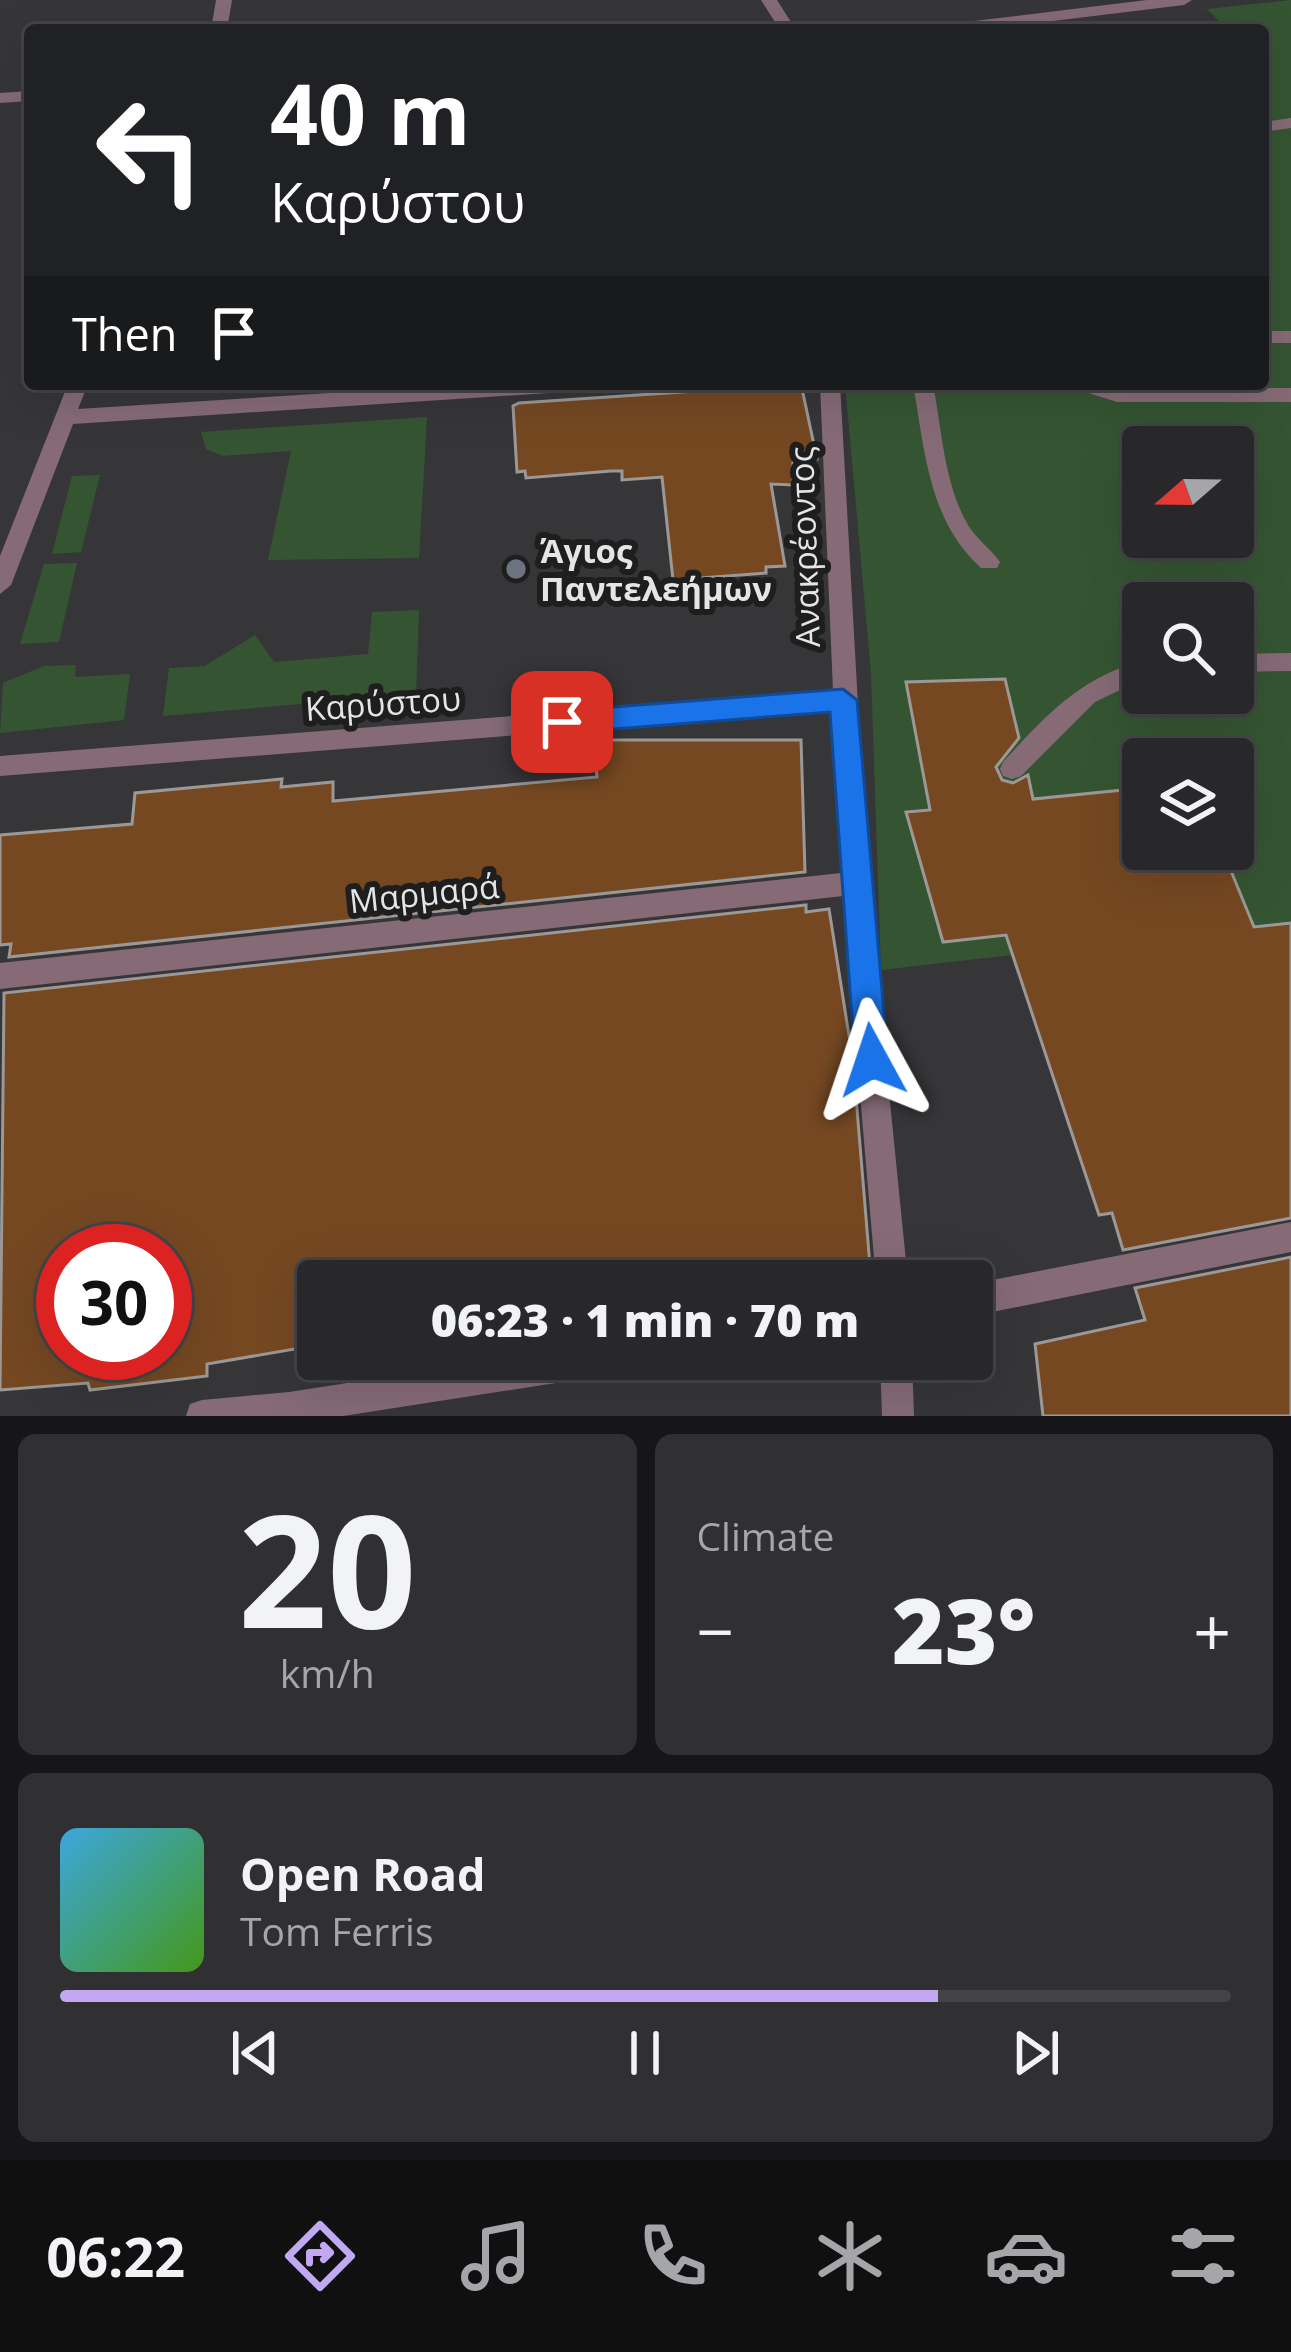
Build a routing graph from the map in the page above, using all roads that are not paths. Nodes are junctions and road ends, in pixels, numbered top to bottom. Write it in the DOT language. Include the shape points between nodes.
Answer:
graph roads {
  1 [pos="1184,0"];
  2 [pos="1113,4"];
  3 [pos="981,24"];
  4 [pos="76,390"];
  5 [pos="486,390"];
  6 [pos="830,390"];
  7 [pos="924,390"];
  8 [pos="1102,390"];
  9 [pos="1291,395"];
  10 [pos="66,417"];
  11 [pos="989,562"];
  12 [pos="0,585"];
  13 [pos="1291,662"];
  14 [pos="1254,663"];
  15 [pos="1122,674"];
  16 [pos="843,700"];
  17 [pos="0,766"];
  18 [pos="1012,770"];
  19 [pos="855,883"];
  20 [pos="0,976"];
  21 [pos="1291,1237"];
  22 [pos="890,1260"];
  23 [pos="993,1296"];
  24 [pos="471,1380"];
  25 [pos="897,1380"];
  26 [pos="202,1416"];
  27 [pos="898,1416"];
  1 -- 2 [label="street"];
  2 -- 3 [label="street"];
  4 -- 10 [label="street"];
  5 -- 10 [label="street"];
  6 -- 16 [label="street, Ανακρέοντος"];
  7 -- 11 [label="street" via="952,520"];
  8 -- 9 [label="street"];
  10 -- 12 [label="street"];
  13 -- 14 [label="street"];
  15 -- 18 [label="street" via="1064,712"];
  16 -- 17 [label="street, Καρύστου"];
  16 -- 19 [label="street, Ανακρέοντος"];
  19 -- 20 [label="street, Μαρμαρά"];
  19 -- 22 [label="street, Ανακρέοντος"];
  21 -- 23 [label="street"];
  24 -- 26 [label="street"];
  25 -- 27 [label="street"];
}
